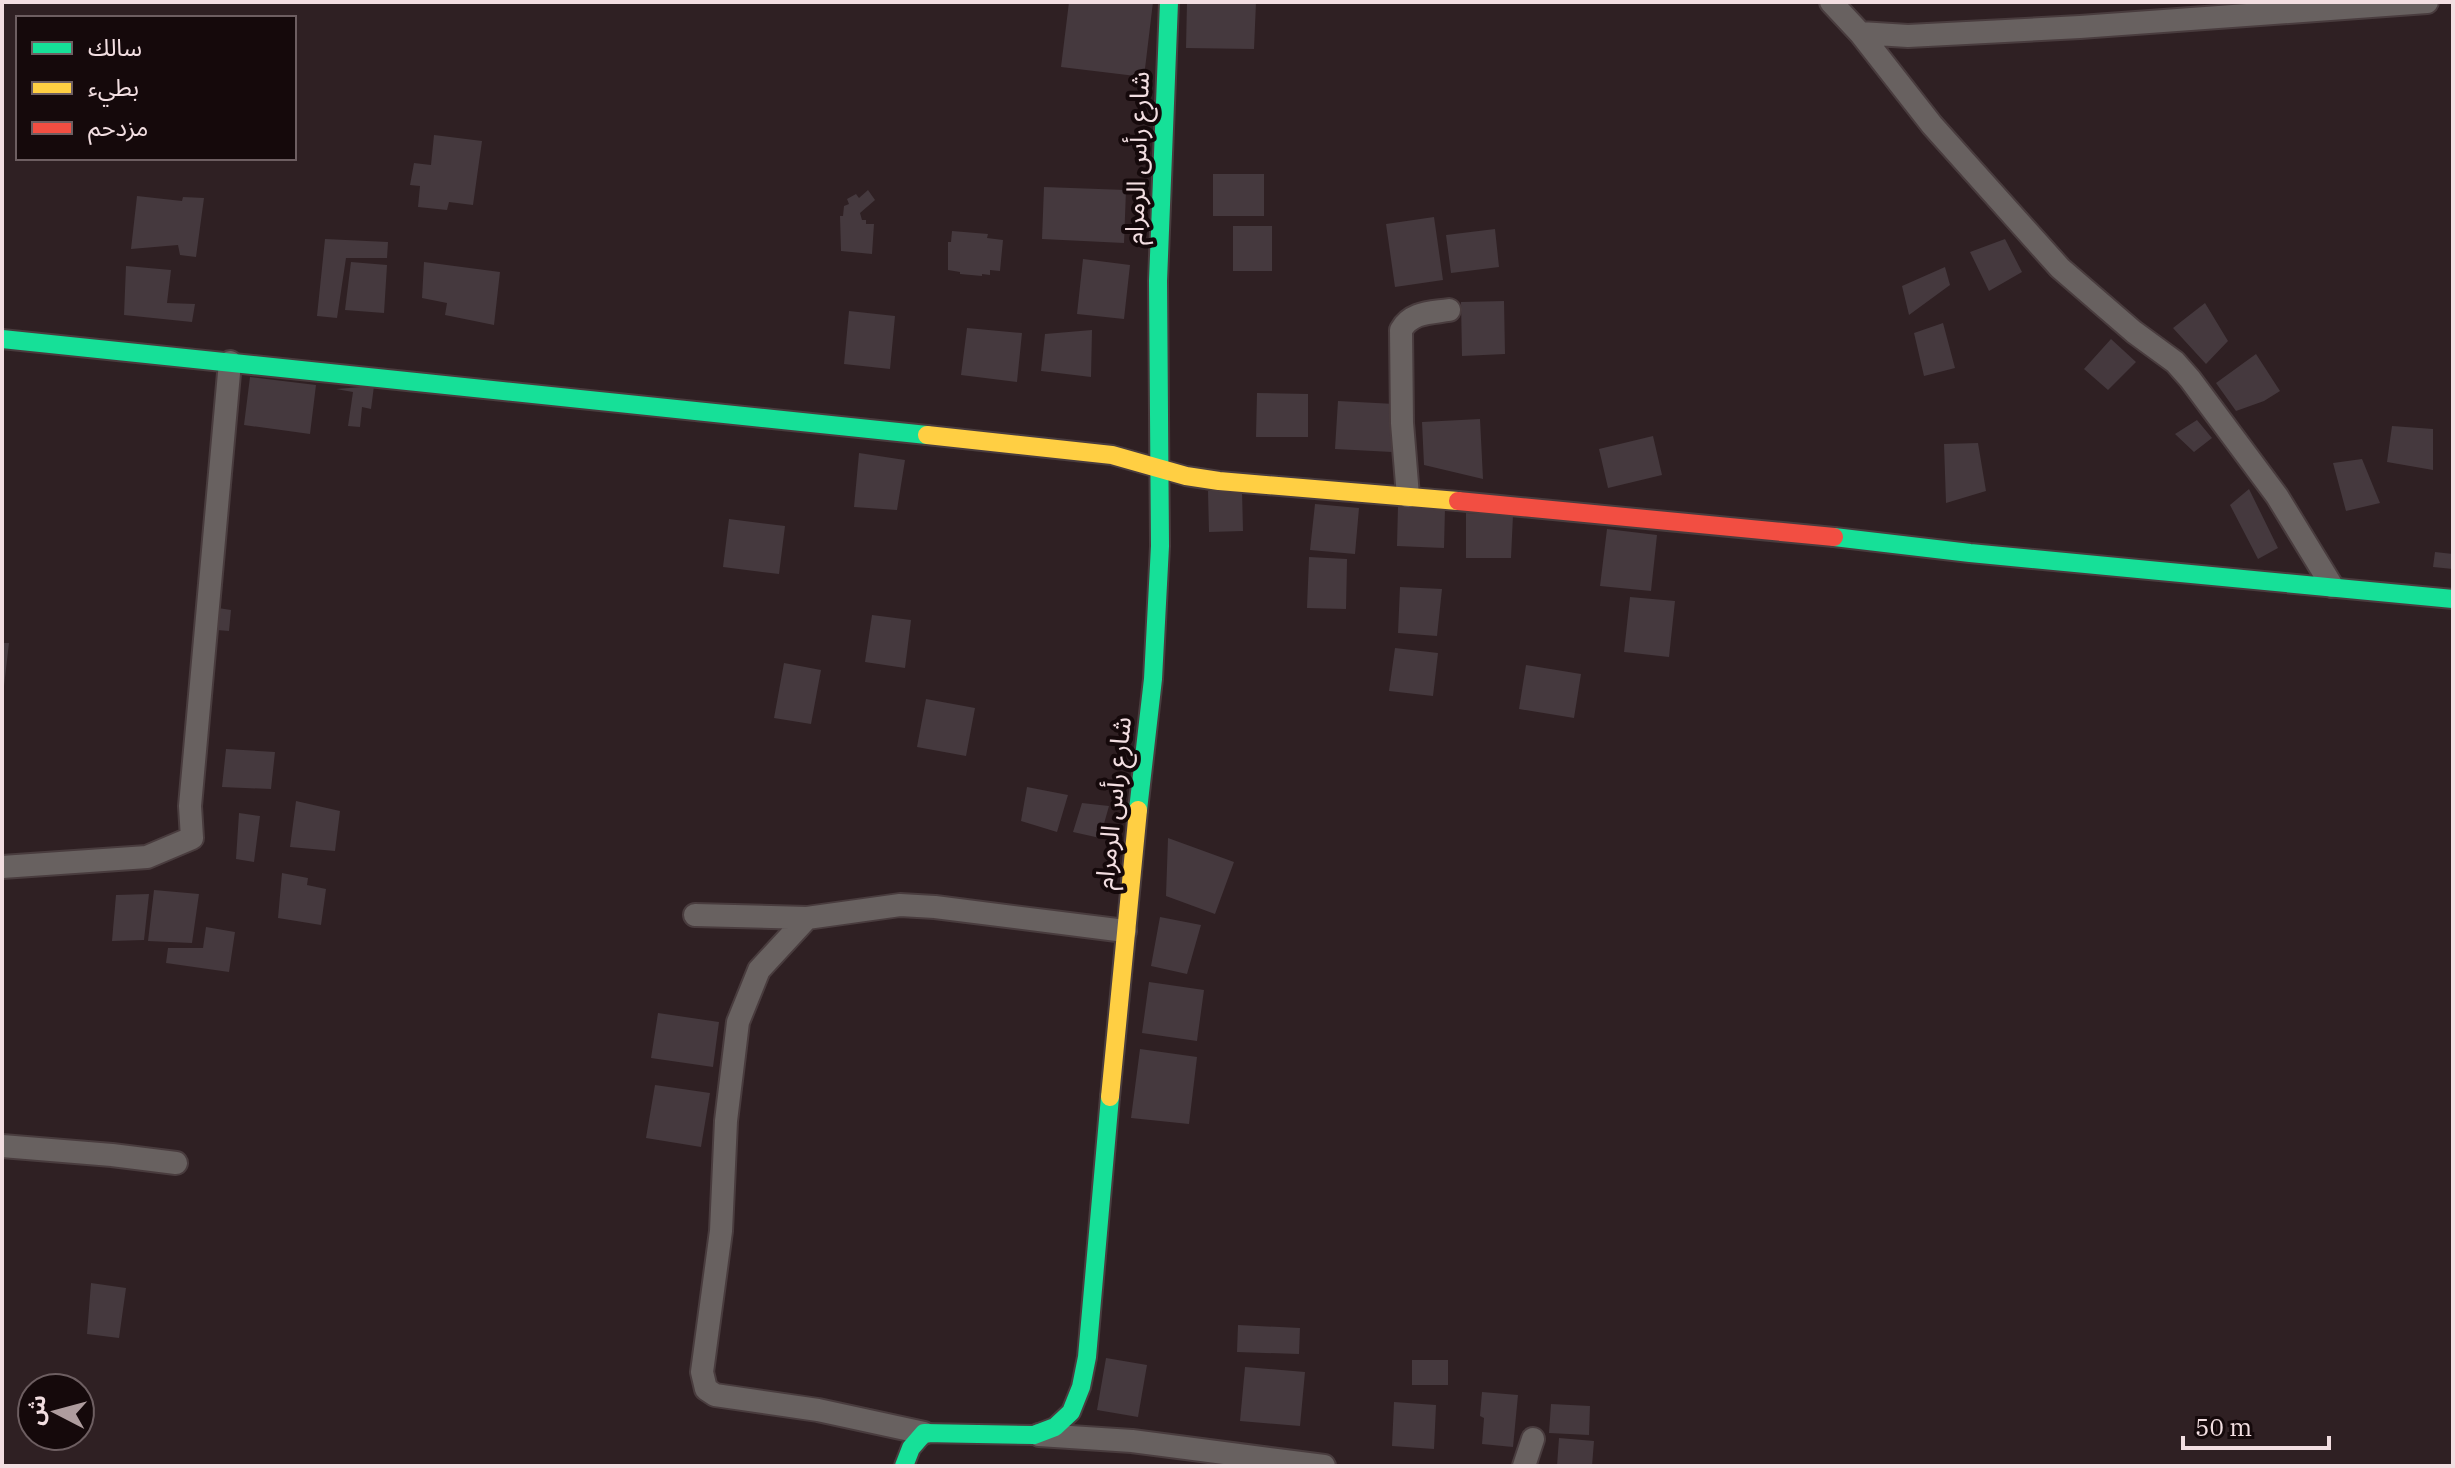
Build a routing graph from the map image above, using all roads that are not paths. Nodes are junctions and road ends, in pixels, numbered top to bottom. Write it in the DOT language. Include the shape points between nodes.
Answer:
graph roads {
  1 [pos="1169,2"];
  2 [pos="1831,2"];
  3 [pos="2427,2"];
  4 [pos="1860,33"];
  5 [pos="1449,310"];
  6 [pos="2,339"];
  7 [pos="230,362"];
  8 [pos="1159,468"];
  9 [pos="1408,496"];
  10 [pos="2332,586"];
  11 [pos="2453,599"];
  12 [pos="2,867"];
  13 [pos="695,915"];
  14 [pos="807,918"];
  15 [pos="1125,931"];
  16 [pos="2,1146"];
  17 [pos="176,1163"];
  18 [pos="924,1433"];
  19 [pos="1034,1435"];
  20 [pos="1533,1439"];
  21 [pos="904,1466"];
  22 [pos="1324,1466"];
  23 [pos="1524,1466"];
  1 -- 8 [label="street, شارع رأس الرمرام" via="1158,281"];
  2 -- 4 [label="street"];
  3 -- 4 [label="street" via="2080,27 1908,36"];
  4 -- 10 [label="street" via="1932,125 2060,268 2190,379 2277,496"];
  5 -- 9 [label="street" via="1414,316 1401,330"];
  6 -- 7 [label="street"];
  7 -- 8 [label="street" via="1037,446 1112,455"];
  7 -- 12 [label="street" via="190,806 192,838 147,857"];
  8 -- 9 [label="street" via="1219,481"];
  8 -- 15 [label="street, شارع رأس الرمرام" via="1153,679"];
  9 -- 10 [label="street"];
  10 -- 11 [label="street"];
  13 -- 14 [label="street"];
  14 -- 15 [label="street" via="900,905"];
  14 -- 18 [label="street" via="759,970 738,1022 721,1231 702,1372 706,1389 715,1395"];
  15 -- 19 [label="street, شارع رأس الرمرام" via="1087,1357 1071,1412 1055,1427"];
  16 -- 17 [label="street"];
  18 -- 19 [label="street"];
  18 -- 21 [label="street"];
  19 -- 22 [label="street" via="1132,1441"];
  20 -- 23 [label="street"];
}
